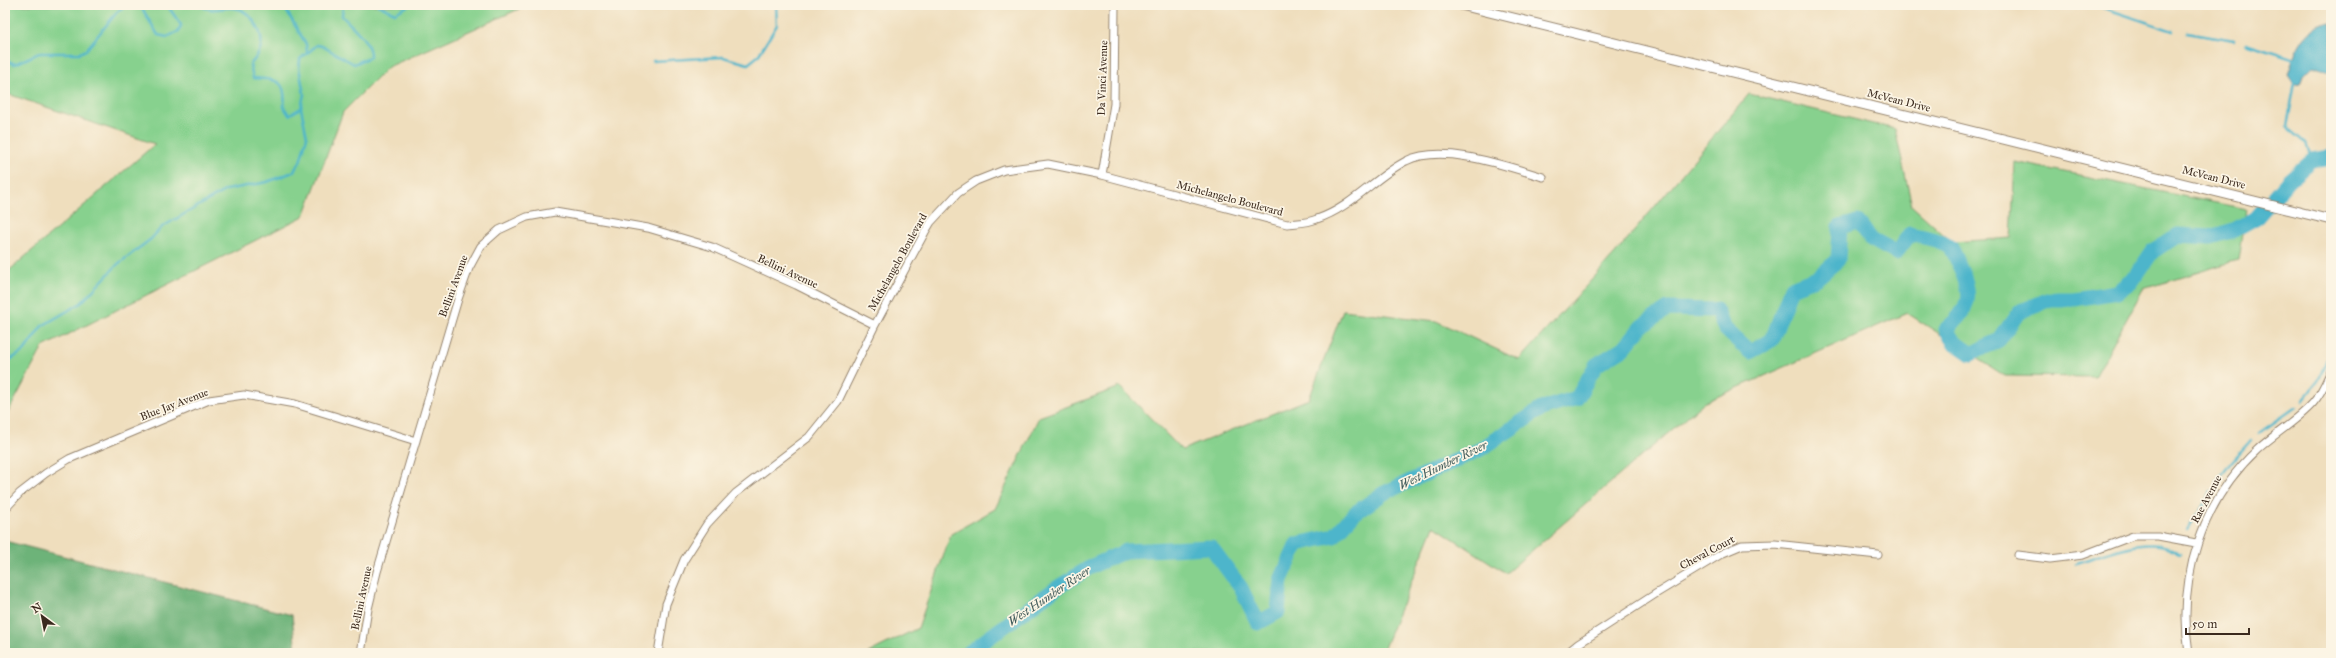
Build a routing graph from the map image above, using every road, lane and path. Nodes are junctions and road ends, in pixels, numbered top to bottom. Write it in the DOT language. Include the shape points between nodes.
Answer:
graph roads {
  1 [pos="1115,5"];
  2 [pos="1461,5"];
  3 [pos="1102,175"];
  4 [pos="1543,177"];
  5 [pos="2331,220"];
  6 [pos="875,325"];
  7 [pos="2331,371"];
  8 [pos="416,441"];
  9 [pos="5,509"];
  10 [pos="2196,543"];
  11 [pos="1878,555"];
  12 [pos="2018,555"];
  13 [pos="361,653"];
  14 [pos="658,653"];
  15 [pos="1567,653"];
  16 [pos="2189,653"];
  1 -- 3 [label="street, Da Vinci Avenue" via="1114,104"];
  2 -- 5 [label="main road, McVean Drive"];
  3 -- 4 [label="street, Michelangelo Boulevard" via="1287,224 1317,220 1407,161 1430,156 1451,155 1487,160"];
  3 -- 6 [label="street, Michelangelo Boulevard" via="1048,164 1034,165 1004,170 970,185 953,197 931,222"];
  6 -- 8 [label="street, Bellini Avenue" via="712,247 648,228 589,217 555,212 527,217 499,230 481,246 469,268"];
  6 -- 14 [label="street, Michelangelo Boulevard" via="838,401 809,437 736,493 707,524 684,560 666,604"];
  7 -- 10 [label="street, Rae Avenue" via="2313,403 2257,450 2231,476"];
  8 -- 9 [label="street, Blue Jay Avenue" via="295,404 244,395 209,400 69,459 20,493"];
  8 -- 13 [label="street, Bellini Avenue" via="377,572"];
  10 -- 12 [label="street" via="2158,536 2133,536 2084,555 2050,559"];
  10 -- 16 [label="street, Rae Avenue" via="2187,601"];
  11 -- 15 [label="street, Cheval Court" via="1775,544 1742,545 1723,553 1657,593"];
}
